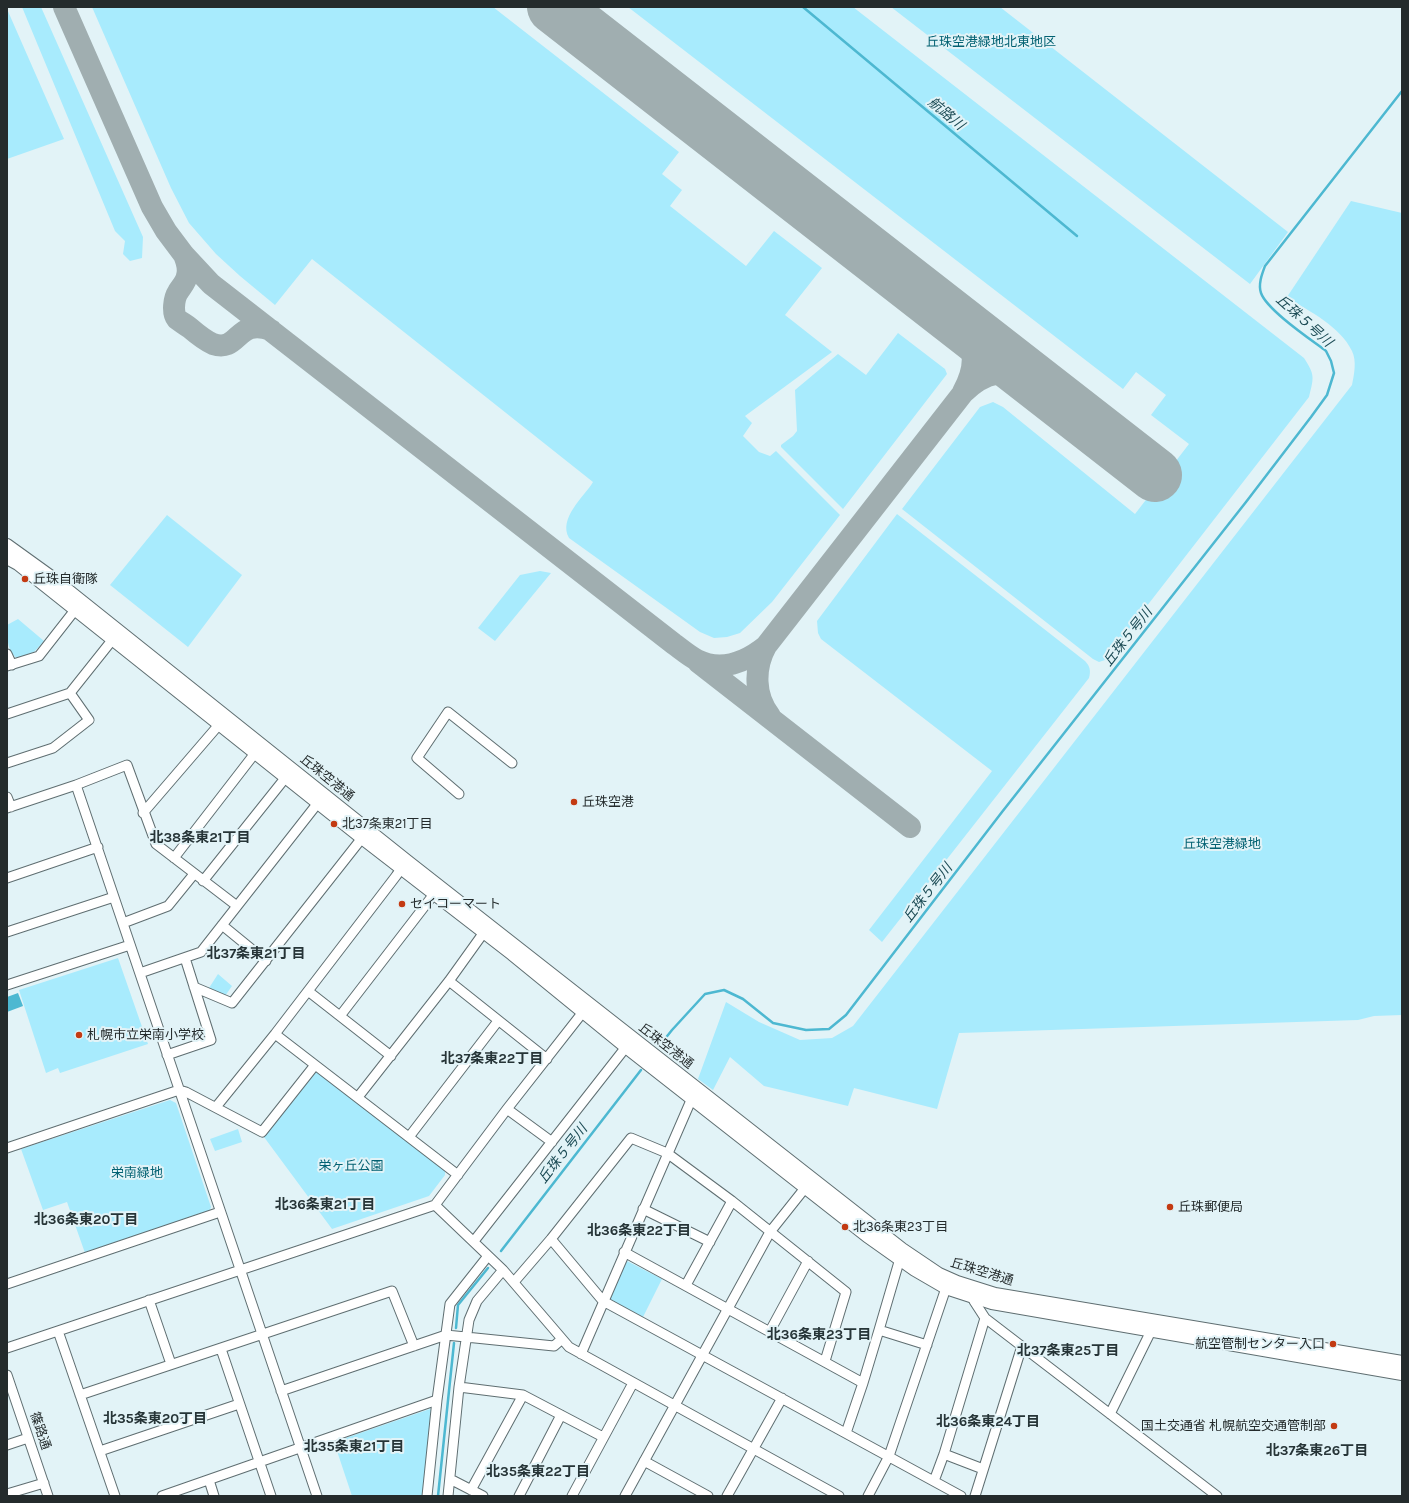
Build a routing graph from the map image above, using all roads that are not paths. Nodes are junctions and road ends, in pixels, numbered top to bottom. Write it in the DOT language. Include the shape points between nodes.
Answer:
graph roads {
  1 [pos="7,545"];
  2 [pos="7,558"];
  3 [pos="75,610"];
  4 [pos="113,639"];
  5 [pos="7,654"];
  6 [pos="10,665"];
  7 [pos="70,693"];
  8 [pos="7,714"];
  9 [pos="222,720"];
  10 [pos="258,749"];
  11 [pos="7,763"];
  12 [pos="512,763"];
  13 [pos="286,777"];
  14 [pos="76,785"];
  15 [pos="459,794"];
  16 [pos="7,797"];
  17 [pos="321,799"];
  18 [pos="9,808"];
  19 [pos="143,813"];
  20 [pos="362,838"];
  21 [pos="98,847"];
  22 [pos="174,858"];
  23 [pos="404,865"];
  24 [pos="194,874"];
  25 [pos="7,878"];
  26 [pos="203,881"];
  27 [pos="434,894"];
  28 [pos="114,897"];
  29 [pos="237,906"];
  30 [pos="123,923"];
  31 [pos="222,925"];
  32 [pos="486,929"];
  33 [pos="7,932"];
  34 [pos="130,945"];
  35 [pos="185,958"];
  36 [pos="266,961"];
  37 [pos="140,973"];
  38 [pos="449,982"];
  39 [pos="7,985"];
  40 [pos="194,988"];
  41 [pos="308,991"];
  42 [pos="586,1008"];
  43 [pos="340,1016"];
  44 [pos="498,1021"];
  45 [pos="275,1034"];
  46 [pos="626,1047"];
  47 [pos="168,1055"];
  48 [pos="392,1056"];
  49 [pos="547,1058"];
  50 [pos="316,1065"];
  51 [pos="179,1090"];
  52 [pos="358,1097"];
  53 [pos="692,1098"];
  54 [pos="216,1107"];
  55 [pos="507,1108"];
  56 [pos="409,1137"];
  57 [pos="552,1142"];
  58 [pos="7,1148"];
  59 [pos="667,1153"];
  60 [pos="458,1174"];
  61 [pos="809,1183"];
  62 [pos="732,1201"];
  63 [pos="435,1205"];
  64 [pos="643,1209"];
  65 [pos="220,1212"];
  66 [pos="770,1232"];
  67 [pos="551,1239"];
  68 [pos="474,1242"];
  69 [pos="710,1242"];
  70 [pos="624,1252"];
  71 [pos="901,1254"];
  72 [pos="488,1256"];
  73 [pos="808,1261"];
  74 [pos="241,1270"];
  75 [pos="503,1270"];
  76 [pos="514,1282"];
  77 [pos="946,1282"];
  78 [pos="7,1284"];
  79 [pos="686,1285"];
  80 [pos="972,1292"];
  81 [pos="148,1300"];
  82 [pos="603,1301"];
  83 [pos="728,1308"];
  84 [pos="985,1318"];
  85 [pos="879,1330"];
  86 [pos="58,1331"];
  87 [pos="770,1331"];
  88 [pos="1150,1331"];
  89 [pos="263,1335"];
  90 [pos="446,1335"];
  91 [pos="467,1338"];
  92 [pos="562,1340"];
  93 [pos="927,1345"];
  94 [pos="414,1346"];
  95 [pos="1022,1346"];
  96 [pos="7,1348"];
  97 [pos="221,1349"];
  98 [pos="581,1354"];
  99 [pos="702,1355"];
  100 [pos="825,1362"];
  101 [pos="1402,1362"];
  102 [pos="171,1364"];
  103 [pos="1402,1374"];
  104 [pos="7,1375"];
  105 [pos="633,1383"];
  106 [pos="864,1383"];
  107 [pos="459,1387"];
  108 [pos="282,1391"];
  109 [pos="80,1395"];
  110 [pos="523,1395"];
  111 [pos="782,1398"];
  112 [pos="437,1400"];
  113 [pos="239,1404"];
  114 [pos="675,1406"];
  115 [pos="1110,1414"];
  116 [pos="561,1415"];
  117 [pos="846,1433"];
  118 [pos="603,1437"];
  119 [pos="28,1438"];
  120 [pos="7,1445"];
  121 [pos="301,1448"];
  122 [pos="754,1449"];
  123 [pos="100,1451"];
  124 [pos="944,1454"];
  125 [pos="889,1456"];
  126 [pos="644,1461"];
  127 [pos="260,1462"];
  128 [pos="983,1469"];
  129 [pos="450,1479"];
  130 [pos="209,1480"];
  131 [pos="934,1482"];
  132 [pos="44,1483"];
  133 [pos="470,1490"];
  134 [pos="7,1494"];
  135 [pos="48,1496"];
  136 [pos="115,1496"];
  137 [pos="162,1496"];
  138 [pos="214,1496"];
  139 [pos="271,1496"];
  140 [pos="316,1496"];
  141 [pos="427,1496"];
  142 [pos="448,1496"];
  143 [pos="482,1496"];
  144 [pos="519,1496"];
  145 [pos="572,1496"];
  146 [pos="625,1496"];
  147 [pos="708,1496"];
  148 [pos="727,1496"];
  149 [pos="839,1496"];
  150 [pos="868,1496"];
  151 [pos="961,1496"];
  152 [pos="975,1496"];
  153 [pos="1217,1496"];
  1 -- 9 [label="main road, 丘珠空港通" via="50,576"];
  2 -- 3 [label="main road, 丘珠空港通"];
  3 -- 4 [label="main road, 丘珠空港通"];
  3 -- 6 [label="street" via="39,656"];
  4 -- 7 [label="street"];
  4 -- 9 [label="main road, 丘珠空港通"];
  5 -- 6 [label="street"];
  7 -- 8 [label="street"];
  7 -- 11 [label="street" via="89,720 53,748"];
  9 -- 10 [label="main road, 丘珠空港通"];
  9 -- 19 [label="street"];
  10 -- 13 [label="main road, 丘珠空港通"];
  10 -- 17 [label="main road, 丘珠空港通"];
  10 -- 22 [label="street"];
  12 -- 15 [label="street" via="448,712 417,758"];
  13 -- 17 [label="main road, 丘珠空港通"];
  13 -- 26 [label="street"];
  14 -- 18 [label="street"];
  14 -- 19 [label="street" via="127,765"];
  14 -- 21 [label="street"];
  16 -- 18 [label="street"];
  17 -- 20 [label="main road, 丘珠空港通"];
  17 -- 23 [label="main road, 丘珠空港通"];
  17 -- 29 [label="street"];
  19 -- 22 [label="street" via="156,844"];
  20 -- 23 [label="main road, 丘珠空港通"];
  20 -- 36 [label="street"];
  21 -- 25 [label="street"];
  21 -- 28 [label="street"];
  22 -- 24 [label="street"];
  23 -- 27 [label="main road, 丘珠空港通"];
  23 -- 32 [label="main road, 丘珠空港通"];
  23 -- 41 [label="street"];
  24 -- 26 [label="street"];
  24 -- 30 [label="street" via="168,906"];
  26 -- 29 [label="street"];
  27 -- 32 [label="main road, 丘珠空港通"];
  27 -- 43 [label="street"];
  28 -- 30 [label="street"];
  28 -- 33 [label="street"];
  29 -- 31 [label="street"];
  30 -- 34 [label="street"];
  31 -- 35 [label="street" via="202,952"];
  31 -- 36 [label="street"];
  32 -- 38 [label="street"];
  32 -- 42 [label="main road, 丘珠空港通"];
  34 -- 37 [label="street"];
  34 -- 39 [label="street"];
  35 -- 37 [label="street"];
  35 -- 40 [label="street"];
  36 -- 40 [label="street" via="232,1003"];
  37 -- 47 [label="street"];
  38 -- 44 [label="street"];
  38 -- 48 [label="street"];
  40 -- 47 [label="street" via="211,1040"];
  41 -- 43 [label="street"];
  41 -- 45 [label="street"];
  42 -- 46 [label="main road, 丘珠空港通"];
  42 -- 49 [label="street"];
  42 -- 61 [label="main road, 丘珠空港通"];
  43 -- 48 [label="street"];
  44 -- 49 [label="street"];
  44 -- 56 [label="street"];
  45 -- 50 [label="street"];
  45 -- 54 [label="street"];
  46 -- 53 [label="main road, 丘珠空港通"];
  46 -- 57 [label="street"];
  47 -- 51 [label="street"];
  48 -- 52 [label="street"];
  49 -- 55 [label="street"];
  50 -- 52 [label="street"];
  50 -- 54 [label="street" via="262,1132"];
  51 -- 54 [label="street"];
  51 -- 58 [label="street"];
  51 -- 65 [label="street"];
  52 -- 56 [label="street"];
  53 -- 59 [label="street"];
  53 -- 61 [label="main road, 丘珠空港通"];
  55 -- 57 [label="street"];
  55 -- 60 [label="street"];
  56 -- 60 [label="street"];
  57 -- 68 [label="street"];
  59 -- 62 [label="street"];
  59 -- 64 [label="street"];
  59 -- 67 [label="street" via="631,1138"];
  60 -- 63 [label="street"];
  61 -- 66 [label="street"];
  61 -- 71 [label="main road, 丘珠空港通"];
  62 -- 66 [label="street"];
  62 -- 69 [label="street"];
  63 -- 68 [label="street"];
  63 -- 74 [label="street"];
  64 -- 69 [label="street"];
  64 -- 70 [label="street"];
  65 -- 74 [label="street"];
  65 -- 78 [label="street"];
  66 -- 73 [label="street"];
  66 -- 83 [label="street"];
  67 -- 76 [label="street"];
  67 -- 82 [label="street"];
  68 -- 72 [label="street"];
  69 -- 79 [label="street"];
  70 -- 79 [label="street"];
  70 -- 82 [label="street"];
  71 -- 77 [label="main road, 丘珠空港通"];
  71 -- 85 [label="street"];
  72 -- 75 [label="street"];
  72 -- 90 [label="street" via="450,1304"];
  73 -- 87 [label="street"];
  73 -- 100 [label="street" via="846,1292"];
  74 -- 81 [label="street"];
  74 -- 89 [label="street"];
  75 -- 76 [label="street"];
  75 -- 91 [label="street" via="477,1301 469,1320"];
  76 -- 92 [label="street"];
  77 -- 80 [label="main road, 丘珠空港通"];
  77 -- 93 [label="street"];
  79 -- 83 [label="street"];
  80 -- 84 [label="street"];
  80 -- 88 [label="main road, 丘珠空港通" via="992,1303"];
  80 -- 101 [label="main road, 丘珠空港通"];
  81 -- 86 [label="street"];
  81 -- 102 [label="street"];
  82 -- 98 [label="street"];
  82 -- 99 [label="street"];
  83 -- 87 [label="street"];
  83 -- 99 [label="street"];
  84 -- 95 [label="street"];
  84 -- 124 [label="street"];
  85 -- 93 [label="street"];
  85 -- 106 [label="street"];
  86 -- 96 [label="street"];
  86 -- 109 [label="street"];
  87 -- 100 [label="street"];
  88 -- 103 [label="main road, 丘珠空港通"];
  88 -- 115 [label="street"];
  89 -- 94 [label="street" via="392,1291"];
  89 -- 97 [label="street"];
  89 -- 108 [label="street"];
  90 -- 91 [label="street"];
  90 -- 94 [label="street"];
  90 -- 112 [label="street"];
  91 -- 92 [label="street" via="554,1346"];
  91 -- 107 [label="street"];
  92 -- 98 [label="street"];
  93 -- 125 [label="street"];
  94 -- 108 [label="street"];
  95 -- 115 [label="street"];
  95 -- 128 [label="street"];
  97 -- 102 [label="street"];
  97 -- 113 [label="street"];
  98 -- 105 [label="street"];
  99 -- 111 [label="street"];
  99 -- 114 [label="street"];
  100 -- 106 [label="street"];
  102 -- 109 [label="street"];
  104 -- 119 [label="street, 篠路通"];
  105 -- 114 [label="street"];
  105 -- 118 [label="street"];
  106 -- 117 [label="street"];
  107 -- 110 [label="street"];
  107 -- 129 [label="street"];
  108 -- 121 [label="street"];
  109 -- 123 [label="street"];
  110 -- 116 [label="street"];
  110 -- 133 [label="street"];
  111 -- 117 [label="street"];
  111 -- 122 [label="street"];
  112 -- 121 [label="street"];
  112 -- 141 [label="street"];
  113 -- 123 [label="street"];
  113 -- 127 [label="street"];
  114 -- 122 [label="street"];
  114 -- 126 [label="street"];
  115 -- 153 [label="street"];
  116 -- 118 [label="street"];
  116 -- 144 [label="street"];
  117 -- 125 [label="street"];
  118 -- 145 [label="street"];
  119 -- 120 [label="street"];
  119 -- 132 [label="street, 篠路通"];
  121 -- 127 [label="street"];
  121 -- 140 [label="street"];
  122 -- 148 [label="street"];
  122 -- 149 [label="street"];
  123 -- 136 [label="street"];
  124 -- 128 [label="street"];
  124 -- 131 [label="street"];
  125 -- 131 [label="street"];
  125 -- 150 [label="street"];
  126 -- 146 [label="street"];
  126 -- 147 [label="street"];
  127 -- 130 [label="street"];
  127 -- 139 [label="street"];
  128 -- 152 [label="street"];
  129 -- 133 [label="street"];
  129 -- 142 [label="street"];
  130 -- 137 [label="street"];
  130 -- 138 [label="street"];
  131 -- 151 [label="street"];
  132 -- 134 [label="street"];
  132 -- 135 [label="street, 篠路通"];
  133 -- 143 [label="street"];
}
